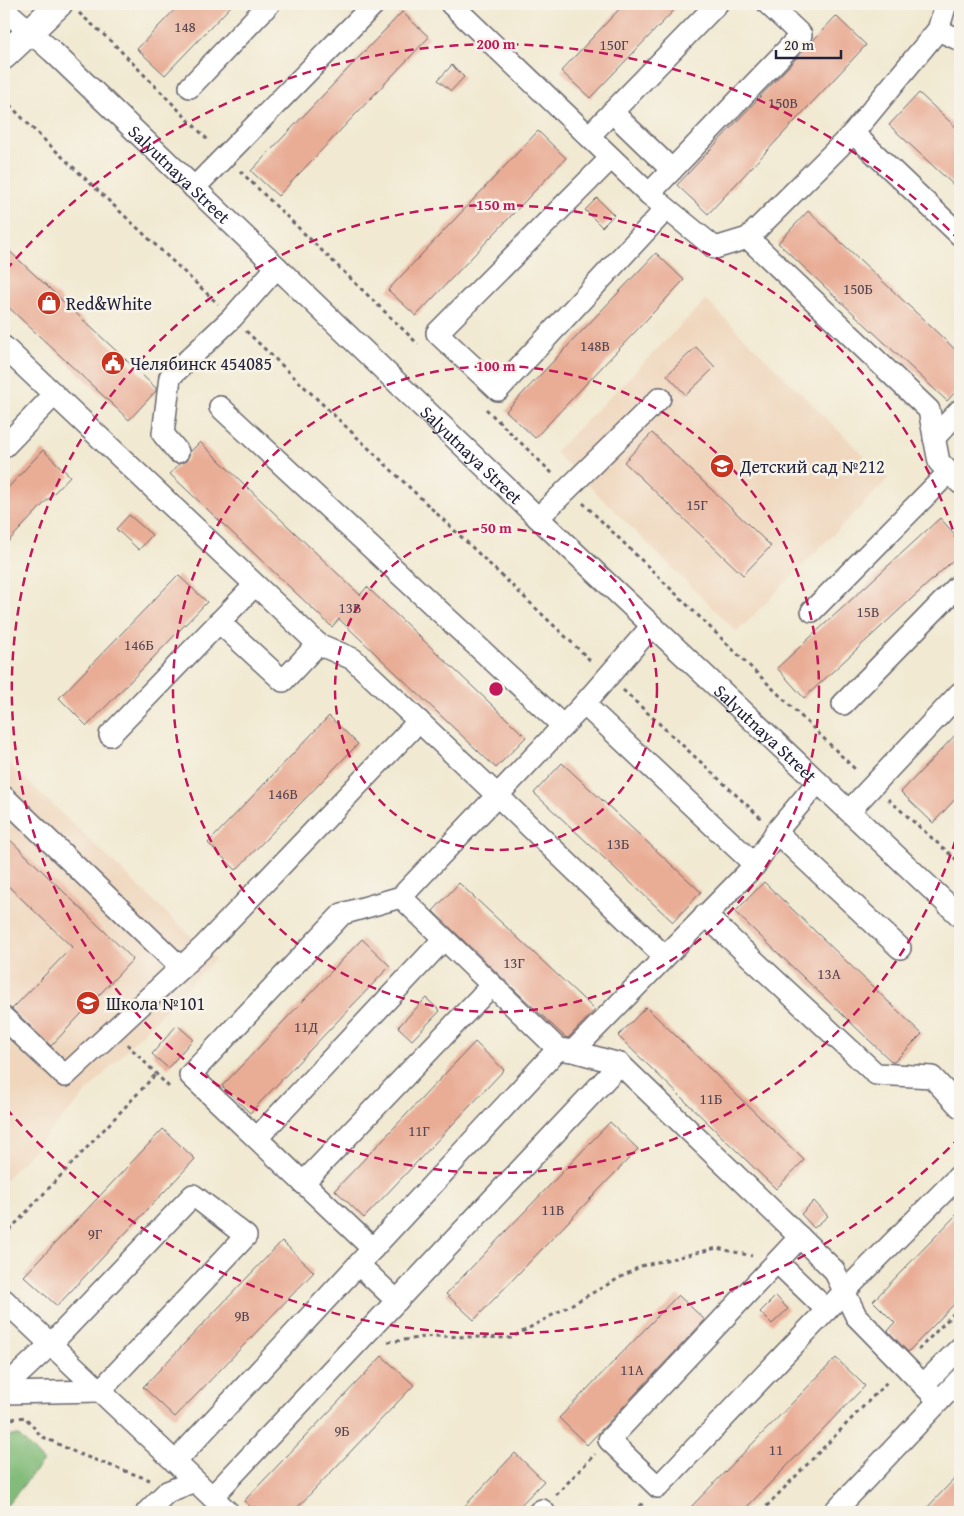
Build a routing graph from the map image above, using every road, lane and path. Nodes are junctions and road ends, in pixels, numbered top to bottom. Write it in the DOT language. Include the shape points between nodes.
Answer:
graph roads {
  1 [pos="268,4"];
  2 [pos="374,4"];
  3 [pos="451,4"];
  4 [pos="717,4"];
  5 [pos="768,4"];
  6 [pos="946,4"];
  7 [pos="67,7"];
  8 [pos="4,9"];
  9 [pos="938,30"];
  10 [pos="30,31"];
  11 [pos="960,40"];
  12 [pos="4,56"];
  13 [pos="190,87"];
  14 [pos="4,99"];
  15 [pos="612,112"];
  16 [pos="853,133"];
  17 [pos="589,136"];
  18 [pos="225,157"];
  19 [pos="611,158"];
  20 [pos="672,170"];
  21 [pos="194,188"];
  22 [pos="649,194"];
  23 [pos="666,209"];
  24 [pos="960,234"];
  25 [pos="748,238"];
  26 [pos="277,268"];
  27 [pos="232,318"];
  28 [pos="4,347"];
  29 [pos="425,350"];
  30 [pos="54,395"];
  31 [pos="660,398"];
  32 [pos="482,406"];
  33 [pos="220,408"];
  34 [pos="960,410"];
  35 [pos="934,438"];
  36 [pos="4,447"];
  37 [pos="178,452"];
  38 [pos="955,478"];
  39 [pos="568,488"];
  40 [pos="538,518"];
  41 [pos="960,584"];
  42 [pos="255,585"];
  43 [pos="812,611"];
  44 [pos="219,622"];
  45 [pos="652,626"];
  46 [pos="318,644"];
  47 [pos="608,676"];
  48 [pos="960,693"];
  49 [pos="584,704"];
  50 [pos="843,704"];
  51 [pos="419,721"];
  52 [pos="563,726"];
  53 [pos="110,735"];
  54 [pos="818,782"];
  55 [pos="873,786"];
  56 [pos="498,796"];
  57 [pos="4,797"];
  58 [pos="849,811"];
  59 [pos="776,832"];
  60 [pos="960,863"];
  61 [pos="754,865"];
  62 [pos="401,898"];
  63 [pos="705,915"];
  64 [pos="960,916"];
  65 [pos="444,938"];
  66 [pos="900,948"];
  67 [pos="664,956"];
  68 [pos="182,968"];
  69 [pos="492,985"];
  70 [pos="4,1018"];
  71 [pos="114,1032"];
  72 [pos="565,1050"];
  73 [pos="620,1064"];
  74 [pos="156,1074"];
  75 [pos="169,1087"];
  76 [pos="960,1107"];
  77 [pos="257,1138"];
  78 [pos="960,1175"];
  79 [pos="303,1183"];
  80 [pos="4,1236"];
  81 [pos="800,1238"];
  82 [pos="373,1249"];
  83 [pos="777,1262"];
  84 [pos="359,1264"];
  85 [pos="844,1292"];
  86 [pos="4,1300"];
  87 [pos="397,1301"];
  88 [pos="960,1307"];
  89 [pos="827,1310"];
  90 [pos="51,1344"];
  91 [pos="353,1347"];
  92 [pos="960,1348"];
  93 [pos="903,1365"];
  94 [pos="960,1379"];
  95 [pos="923,1386"];
  96 [pos="4,1388"];
  97 [pos="100,1391"];
  98 [pos="4,1393"];
  99 [pos="939,1402"];
  100 [pos="4,1420"];
  101 [pos="609,1440"];
  102 [pos="175,1462"];
  103 [pos="195,1481"];
  104 [pos="167,1492"];
  105 [pos="212,1497"];
  106 [pos="542,1511"];
  107 [pos="147,1512"];
  108 [pos="228,1512"];
  109 [pos="761,1512"];
  110 [pos="834,1512"];
  1 -- 13 [label="street"];
  2 -- 18 [label="street"];
  3 -- 17 [label="street"];
  4 -- 15 [label="street"];
  5 -- 20 [label="street" via="801,35"];
  6 -- 9 [label="street"];
  7 -- 10 [label="main road"];
  7 -- 18 [label="path" via="112,42"];
  8 -- 10 [label="street, Salyutnaya Street"];
  9 -- 11 [label="street"];
  9 -- 16 [label="street"];
  10 -- 12 [label="main road"];
  10 -- 21 [label="street, Salyutnaya Street"];
  14 -- 27 [label="path"];
  15 -- 17 [label="street"];
  15 -- 20 [label="street"];
  16 -- 24 [label="street"];
  16 -- 25 [label="street"];
  17 -- 19 [label="street"];
  18 -- 21 [label="street"];
  18 -- 29 [label="path"];
  19 -- 22 [label="street"];
  19 -- 23 [label="street" via="437,333 498,390"];
  20 -- 22 [label="street"];
  21 -- 26 [label="street, Salyutnaya Street"];
  22 -- 23 [label="street"];
  23 -- 25 [label="street" via="715,248"];
  25 -- 35 [label="street" via="929,410"];
  26 -- 27 [label="street"];
  26 -- 40 [label="street, Salyutnaya Street"];
  27 -- 37 [label="street" via="170,378 163,434"];
  27 -- 47 [label="path"];
  28 -- 30 [label="street"];
  30 -- 36 [label="street"];
  30 -- 42 [label="street"];
  31 -- 39 [label="street"];
  32 -- 39 [label="path"];
  33 -- 52 [label="street"];
  34 -- 35 [label="street"];
  35 -- 38 [label="street" via="938,462"];
  38 -- 43 [label="street"];
  39 -- 40 [label="street"];
  39 -- 55 [label="path"];
  40 -- 45 [label="street, Salyutnaya Street"];
  41 -- 50 [label="street"];
  42 -- 44 [label="street"];
  42 -- 46 [label="street"];
  44 -- 46 [label="street" via="283,681"];
  44 -- 53 [label="street"];
  45 -- 47 [label="street"];
  45 -- 54 [label="street, Salyutnaya Street"];
  46 -- 51 [label="street" via="353,659"];
  47 -- 49 [label="street"];
  47 -- 59 [label="path"];
  48 -- 55 [label="street"];
  49 -- 52 [label="street"];
  49 -- 61 [label="street"];
  51 -- 56 [label="street"];
  51 -- 68 [label="street"];
  52 -- 56 [label="street"];
  54 -- 58 [label="street, Salyutnaya Street"];
  54 -- 59 [label="street"];
  55 -- 58 [label="street"];
  55 -- 60 [label="path"];
  56 -- 62 [label="street"];
  56 -- 67 [label="street"];
  57 -- 68 [label="street"];
  58 -- 64 [label="street, Salyutnaya Street"];
  59 -- 61 [label="street"];
  59 -- 66 [label="street"];
  61 -- 63 [label="street"];
  62 -- 65 [label="street"];
  62 -- 77 [label="street" via="342,914 190,1076"];
  63 -- 67 [label="street"];
  63 -- 76 [label="street" via="876,1074 932,1078"];
  65 -- 69 [label="street"];
  65 -- 77 [label="street"];
  67 -- 72 [label="street"];
  68 -- 71 [label="street"];
  69 -- 72 [label="street"];
  69 -- 79 [label="street"];
  70 -- 71 [label="street" via="66,1076"];
  71 -- 74 [label="path"];
  72 -- 73 [label="street"];
  72 -- 82 [label="street"];
  73 -- 81 [label="street"];
  73 -- 87 [label="street"];
  74 -- 75 [label="path"];
  74 -- 80 [label="path"];
  77 -- 79 [label="street"];
  78 -- 85 [label="street"];
  79 -- 82 [label="street"];
  81 -- 83 [label="street"];
  81 -- 85 [label="street" via="834,1270"];
  82 -- 84 [label="street"];
  83 -- 89 [label="street"];
  83 -- 91 [label="path" via="717,1248 641,1266 511,1338 434,1336"];
  83 -- 101 [label="street"];
  84 -- 87 [label="street"];
  84 -- 102 [label="street"];
  85 -- 89 [label="street"];
  85 -- 93 [label="street" via="856,1316"];
  86 -- 90 [label="street"];
  87 -- 91 [label="street"];
  88 -- 93 [label="path"];
  89 -- 101 [label="street" via="658,1487"];
  90 -- 96 [label="street"];
  90 -- 97 [label="street"];
  90 -- 97 [label="street" via="193,1195 246,1236"];
  91 -- 105 [label="street"];
  92 -- 95 [label="street"];
  93 -- 95 [label="street"];
  93 -- 109 [label="path"];
  94 -- 99 [label="street"];
  95 -- 99 [label="street"];
  97 -- 98 [label="street"];
  97 -- 102 [label="street"];
  99 -- 110 [label="street"];
  100 -- 104 [label="path" via="25,1416 41,1436 155,1482"];
  101 -- 106 [label="path"];
  102 -- 103 [label="street"];
  103 -- 104 [label="street"];
  103 -- 105 [label="street"];
  104 -- 107 [label="street"];
  105 -- 108 [label="street"];
}
